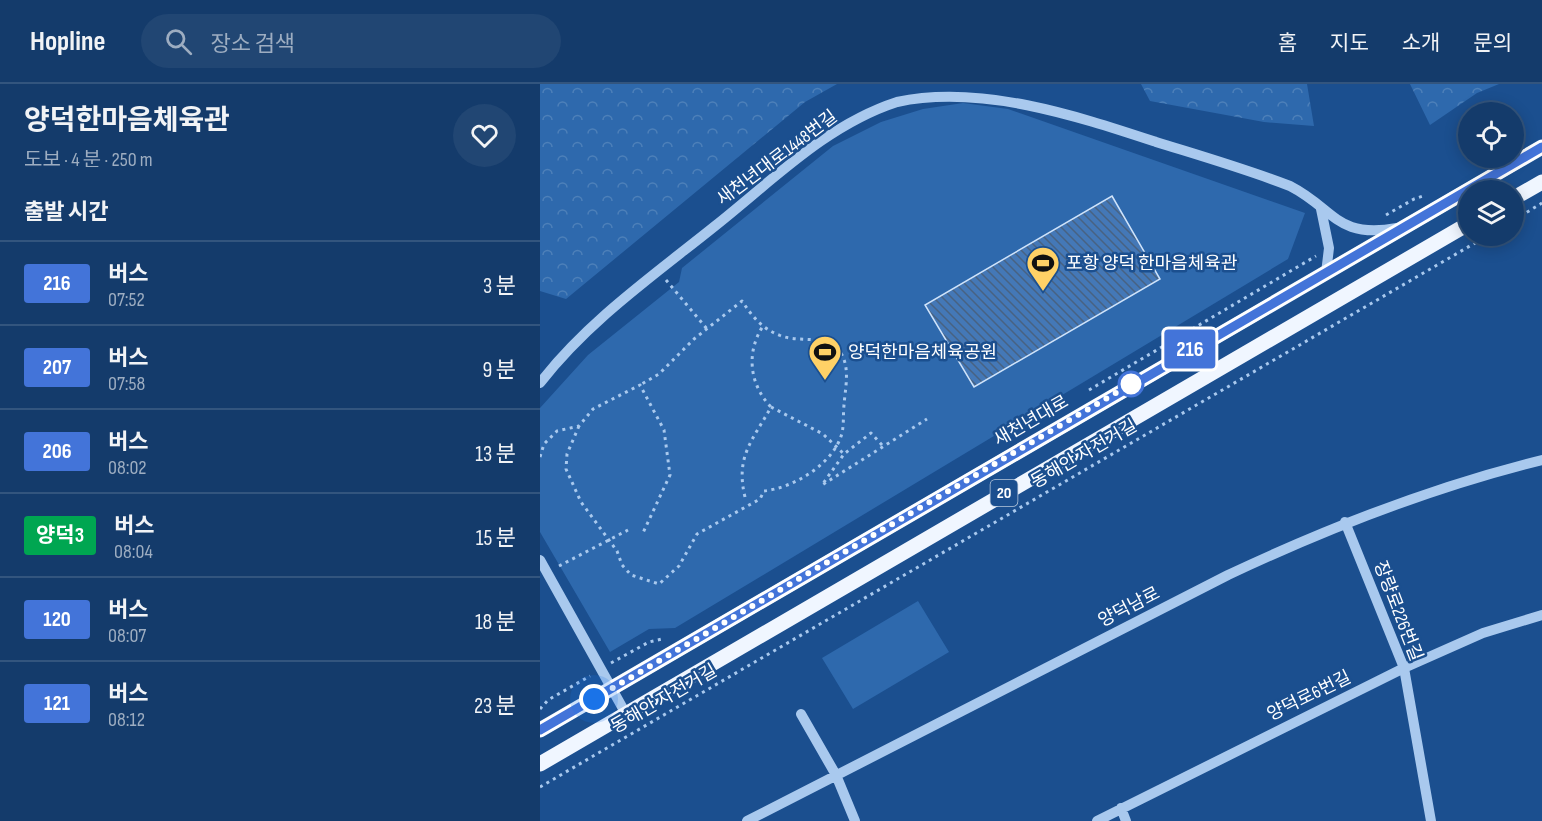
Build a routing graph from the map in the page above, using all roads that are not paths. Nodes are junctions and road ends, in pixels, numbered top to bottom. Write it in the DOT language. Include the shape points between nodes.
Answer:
graph roads {
  1 [pos="1542,147"];
  2 [pos="1542,182"];
  3 [pos="1524,192"];
  4 [pos="1321,209"];
  5 [pos="1405,226"];
  6 [pos="1458,230"];
  7 [pos="1326,273"];
  8 [pos="540,383"];
  9 [pos="1542,460"];
  10 [pos="1345,522"];
  11 [pos="540,560"];
  12 [pos="1542,615"];
  13 [pos="1404,668"];
  14 [pos="612,688"];
  15 [pos="626,714"];
  16 [pos="801,714"];
  17 [pos="540,730"];
  18 [pos="540,764"];
  19 [pos="836,775"];
  20 [pos="1121,808"];
  21 [pos="747,821"];
  22 [pos="855,821"];
  23 [pos="1097,821"];
  24 [pos="1126,821"];
  25 [pos="1431,821"];
  1 -- 5 [label="main road, 새천년대로 / 20"];
  2 -- 3 [label="main road"];
  4 -- 5 [label="street, 새천년대로1448번길" via="1340,223 1365,231"];
  4 -- 7 [label="street" via="1329,248"];
  4 -- 8 [label="street, 새천년대로1448번길" via="1302,192 1276,180 1045,107 986,95 936,94 899,101 836,130 585,332"];
  5 -- 7 [label="main road, 새천년대로 / 20"];
  6 -- 15 [label="main road, 20"];
  7 -- 14 [label="main road, 새천년대로 / 20"];
  9 -- 10 [label="street, 양덕남로" via="1426,492"];
  10 -- 13 [label="street, 장량로226번길"];
  10 -- 19 [label="street, 양덕남로" via="1228,575"];
  11 -- 14 [label="street"];
  12 -- 13 [label="street, 양덕로6번길" via="1483,633"];
  13 -- 20 [label="street, 양덕로6번길"];
  13 -- 25 [label="street, 장량로226번길"];
  14 -- 15 [label="street"];
  14 -- 17 [label="main road, 새천년대로 / 20"];
  15 -- 18 [label="main road, 20"];
  16 -- 19 [label="street"];
  19 -- 21 [label="street, 양덕남로"];
  19 -- 22 [label="street"];
  20 -- 23 [label="street, 양덕로6번길"];
  20 -- 24 [label="street"];
}
